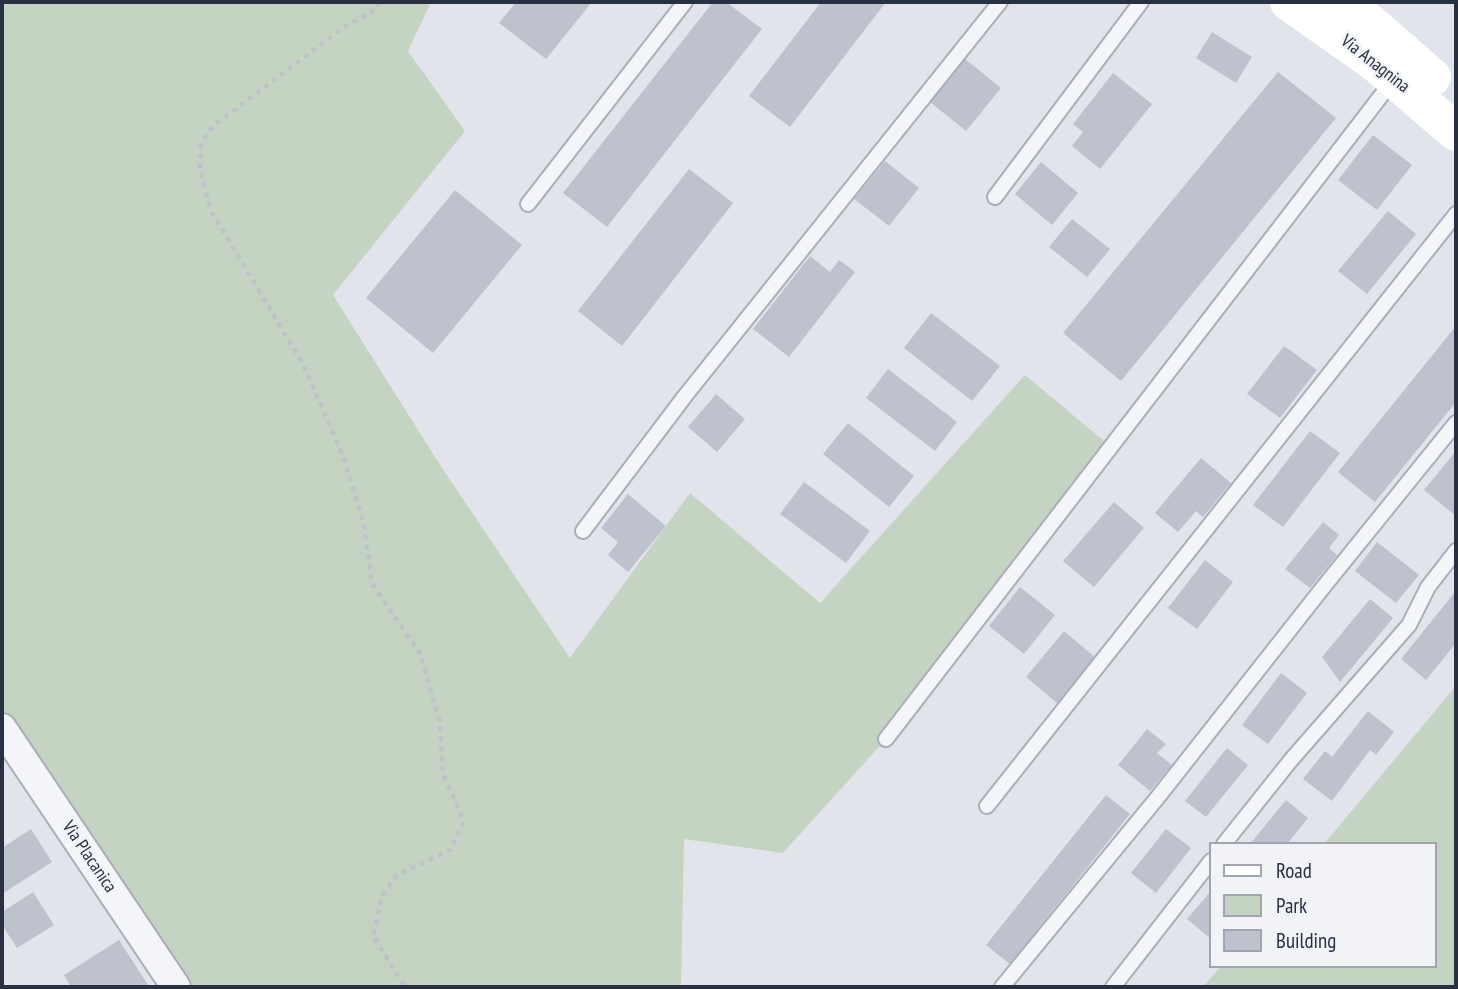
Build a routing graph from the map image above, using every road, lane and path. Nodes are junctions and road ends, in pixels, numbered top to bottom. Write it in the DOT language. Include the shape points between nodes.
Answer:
graph roads {
  1 [pos="379,2"];
  2 [pos="685,2"];
  3 [pos="1000,2"];
  4 [pos="1142,2"];
  5 [pos="1289,2"];
  6 [pos="1342,2"];
  7 [pos="1394,78"];
  8 [pos="1456,100"];
  9 [pos="1456,132"];
  10 [pos="995,197"];
  11 [pos="528,204"];
  12 [pos="1456,214"];
  13 [pos="1456,423"];
  14 [pos="583,531"];
  15 [pos="1456,551"];
  16 [pos="2,728"];
  17 [pos="887,739"];
  18 [pos="986,806"];
  19 [pos="1226,842"];
  20 [pos="1210,861"];
  21 [pos="176,987"];
  22 [pos="404,987"];
  23 [pos="1002,987"];
  24 [pos="1113,987"];
  1 -- 22 [label="path" via="377,9 347,25 213,126 201,143 200,169 211,211 303,364 343,456 364,524 372,584 420,653 440,723 443,774 464,821 450,850 397,875 382,896 373,936"];
  2 -- 11 [label="lane"];
  3 -- 14 [label="lane"];
  4 -- 10 [label="lane"];
  5 -- 7 [label="main road, Via Anagnina"];
  6 -- 8 [label="main road, Via Anagnina"];
  7 -- 9 [label="main road, Via Anagnina"];
  7 -- 17 [label="lane"];
  12 -- 18 [label="lane"];
  13 -- 23 [label="lane"];
  15 -- 19 [label="lane" via="1428,587 1409,625"];
  16 -- 21 [label="street, Via Placanica"];
  20 -- 24 [label="lane"];
}
